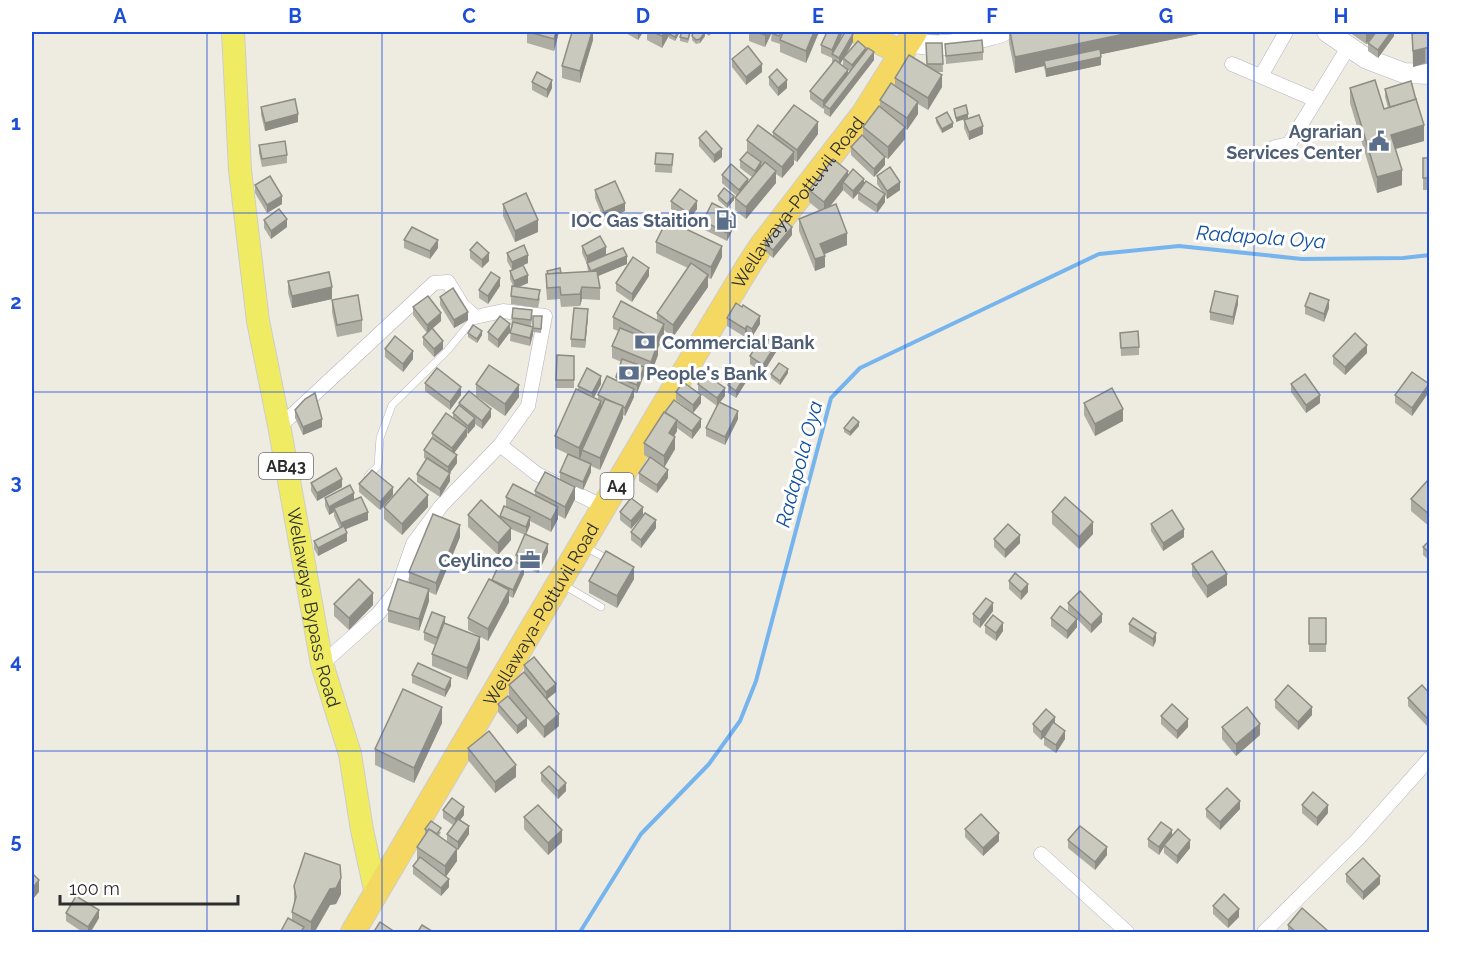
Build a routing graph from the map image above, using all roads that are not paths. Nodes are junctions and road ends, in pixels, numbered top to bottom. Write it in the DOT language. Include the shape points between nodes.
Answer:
graph roads {
  1 [pos="232,32"];
  2 [pos="859,32"];
  3 [pos="1002,32"];
  4 [pos="1286,32"];
  5 [pos="1326,32"];
  6 [pos="909,42"];
  7 [pos="1348,46"];
  8 [pos="1232,63"];
  9 [pos="1430,74"];
  10 [pos="1260,76"];
  11 [pos="1316,100"];
  12 [pos="1275,147"];
  13 [pos="475,317"];
  14 [pos="279,424"];
  15 [pos="500,445"];
  16 [pos="366,477"];
  17 [pos="604,507"];
  18 [pos="582,545"];
  19 [pos="613,563"];
  20 [pos="560,582"];
  21 [pos="601,607"];
  22 [pos="322,664"];
  23 [pos="1430,758"];
  24 [pos="1041,854"];
  25 [pos="376,894"];
  26 [pos="352,933"];
  27 [pos="1127,933"];
  28 [pos="1264,933"];
  1 -- 14 [label="main road, Wellawaya Bypass Road / AB43" via="241,182 258,321"];
  2 -- 6 [label="highway"];
  3 -- 6 [label="main road" via="946,46"];
  4 -- 10 [label="street"];
  5 -- 7 [label="main road"];
  6 -- 17 [label="highway, Wellawaya-Pottuvil Road / A4" via="864,112 750,263"];
  7 -- 9 [label="main road" via="1367,59 1404,73"];
  7 -- 11 [label="street"];
  8 -- 10 [label="street"];
  10 -- 11 [label="street"];
  11 -- 12 [label="street" via="1289,144"];
  13 -- 14 [label="street" via="448,282 434,284"];
  13 -- 15 [label="street" via="503,311 545,316 528,406"];
  13 -- 16 [label="lane" via="392,405 380,438 378,466"];
  14 -- 22 [label="main road, Wellawaya Bypass Road / AB43"];
  15 -- 17 [label="street" via="537,474"];
  15 -- 22 [label="street" via="441,506 413,544 397,590 378,614"];
  17 -- 18 [label="highway, Wellawaya-Pottuvil Road / A4"];
  18 -- 19 [label="lane"];
  18 -- 20 [label="highway, Wellawaya-Pottuvil Road / A4"];
  20 -- 21 [label="lane"];
  20 -- 25 [label="highway, Wellawaya-Pottuvil Road / A4"];
  22 -- 25 [label="main road, Wellawaya Bypass Road / AB43" via="350,754"];
  23 -- 28 [label="street" via="1358,839"];
  24 -- 27 [label="street"];
  25 -- 26 [label="highway, Wellawaya-Pottuvil Road / A4"];
}
